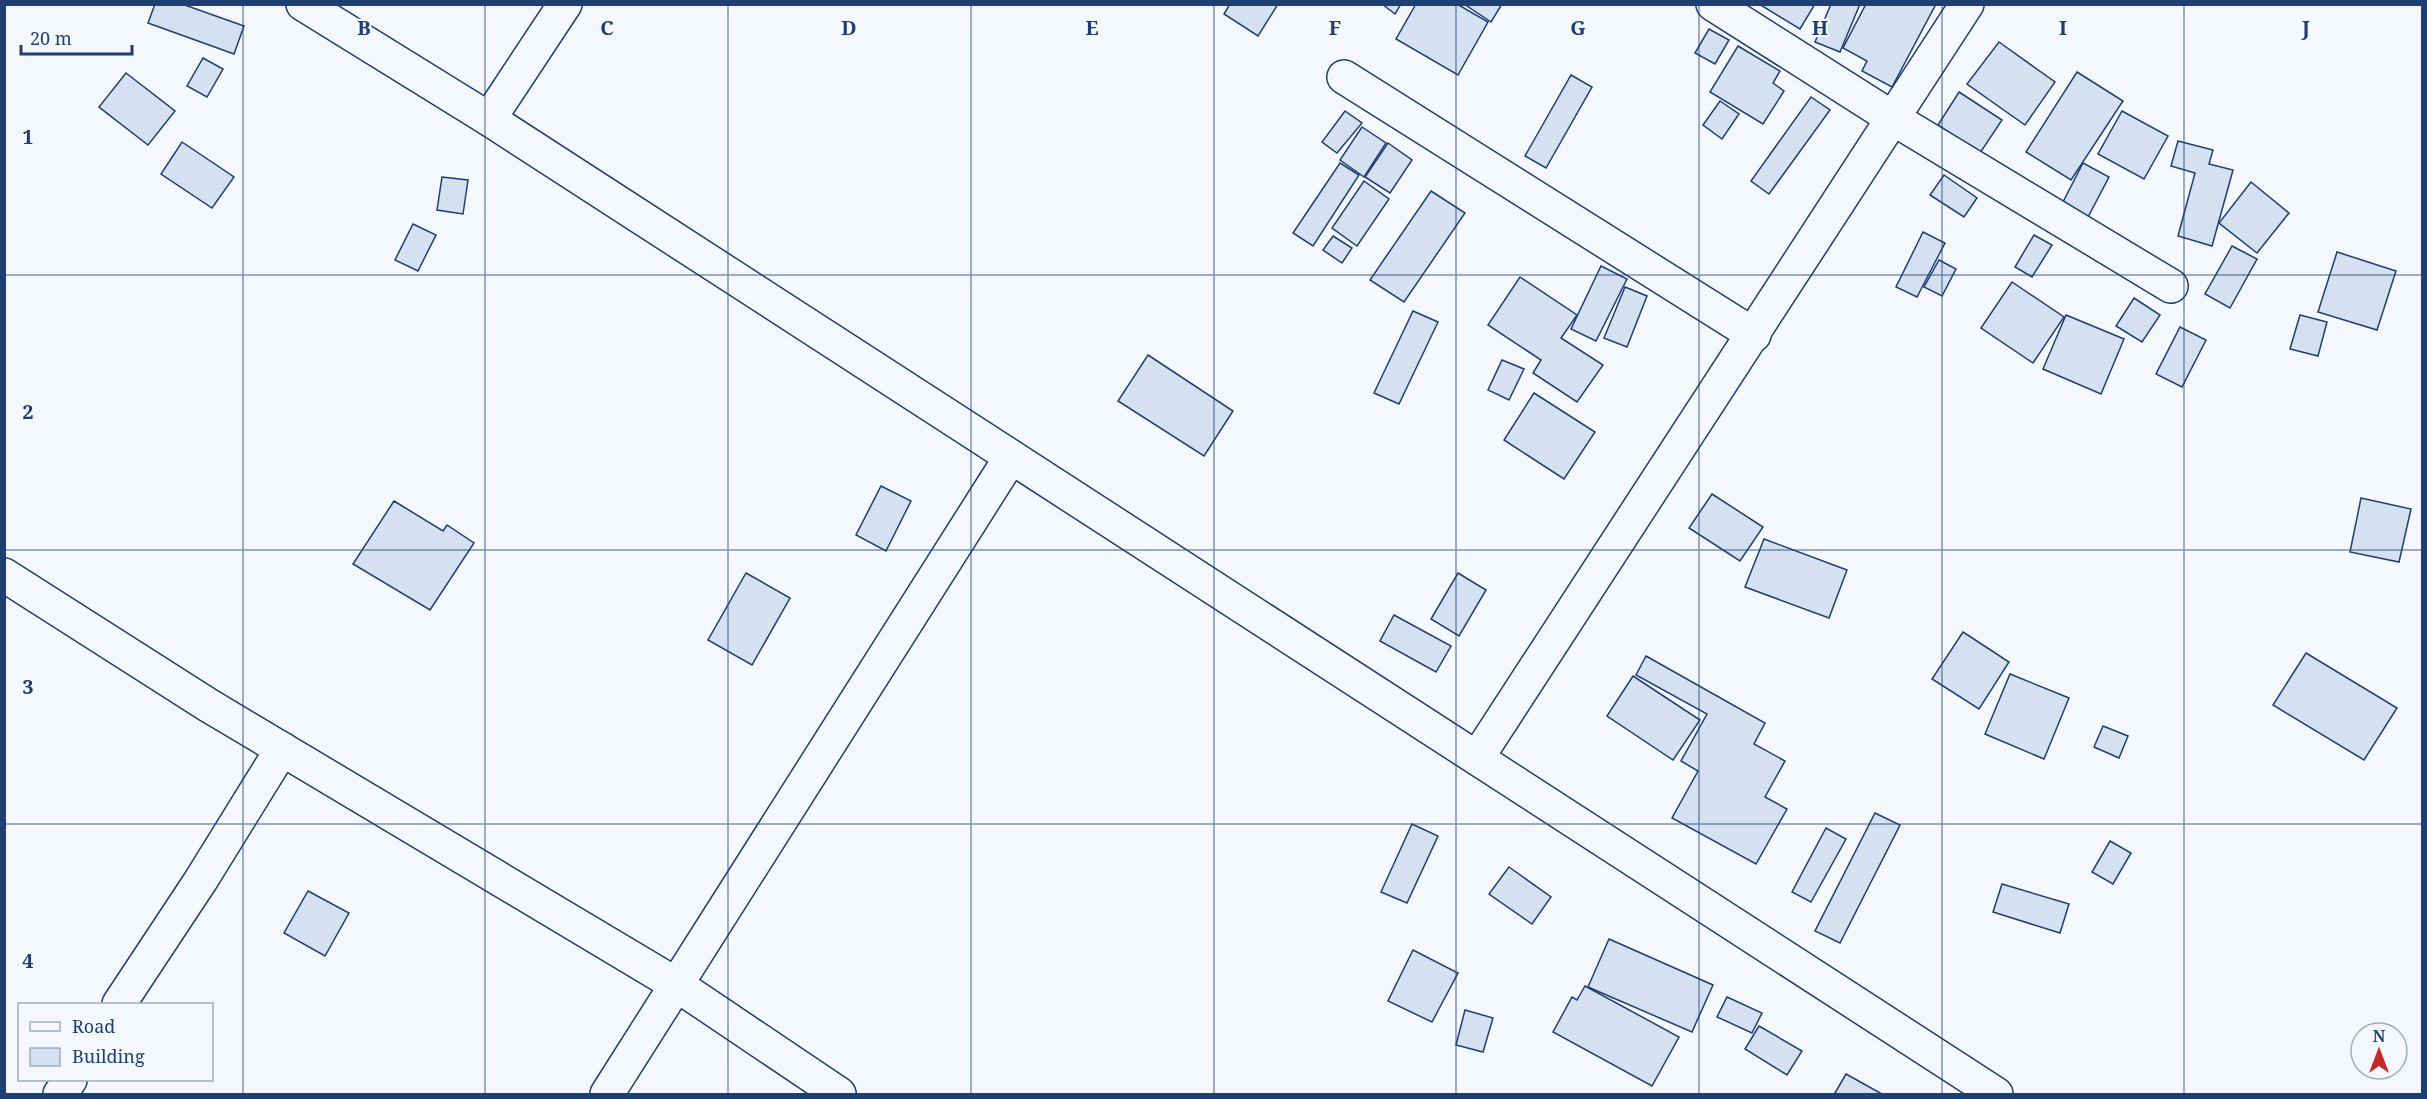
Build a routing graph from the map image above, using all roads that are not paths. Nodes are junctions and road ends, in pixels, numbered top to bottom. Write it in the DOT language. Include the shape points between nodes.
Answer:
graph roads {
  1 [pos="303,4"];
  2 [pos="565,4"];
  3 [pos="1713,4"];
  4 [pos="1967,4"];
  5 [pos="1344,77"];
  6 [pos="489,119"];
  7 [pos="1894,119"];
  8 [pos="2171,286"];
  9 [pos="1754,335"];
  10 [pos="1011,457"];
  11 [pos="4,575"];
  12 [pos="282,749"];
  13 [pos="1477,758"];
  14 [pos="677,985"];
  15 [pos="120,1003"];
  16 [pos="68,1081"];
  17 [pos="60,1095"];
  18 [pos="607,1095"];
  19 [pos="839,1095"];
  20 [pos="1996,1095"];
  1 -- 6 [label="street"];
  2 -- 6 [label="street"];
  3 -- 7 [label="street"];
  4 -- 7 [label="street"];
  5 -- 9 [label="street"];
  6 -- 10 [label="street"];
  7 -- 8 [label="street"];
  7 -- 9 [label="street"];
  9 -- 13 [label="street"];
  10 -- 13 [label="street"];
  10 -- 14 [label="street"];
  11 -- 12 [label="street"];
  12 -- 14 [label="street"];
  12 -- 15 [label="street"];
  13 -- 20 [label="street"];
  14 -- 18 [label="street"];
  14 -- 19 [label="street"];
  16 -- 17 [label="street"];
}
